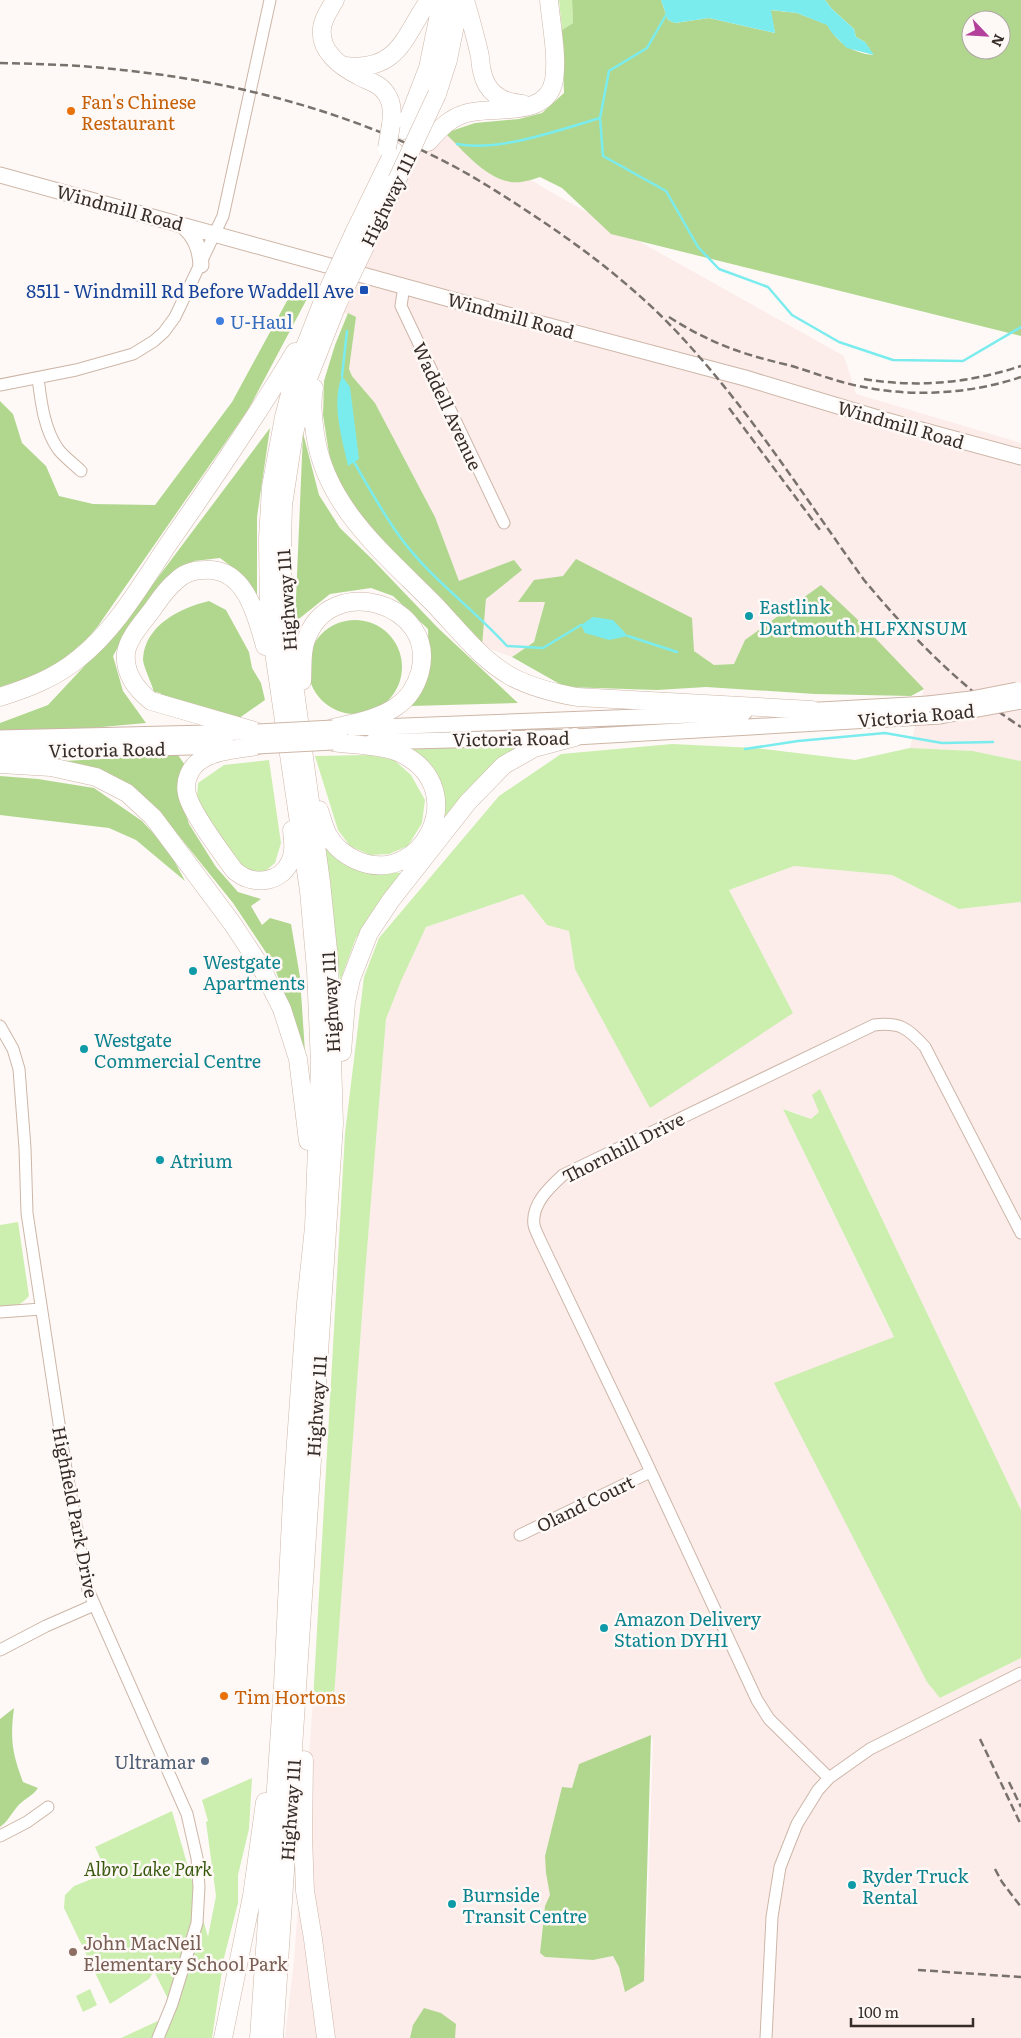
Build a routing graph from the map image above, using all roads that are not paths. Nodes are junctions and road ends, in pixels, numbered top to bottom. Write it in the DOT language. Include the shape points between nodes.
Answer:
graph roads {
  1 [pos="270,0"];
  2 [pos="335,0"];
  3 [pos="429,0"];
  4 [pos="442,0"];
  5 [pos="460,0"];
  6 [pos="466,0"];
  7 [pos="549,0"];
  8 [pos="341,65"];
  9 [pos="534,104"];
  10 [pos="397,128"];
  11 [pos="0,175"];
  12 [pos="389,178"];
  13 [pos="180,224"];
  14 [pos="215,233"];
  15 [pos="200,265"];
  16 [pos="404,286"];
  17 [pos="320,325"];
  18 [pos="38,378"];
  19 [pos="0,385"];
  20 [pos="1021,457"];
  21 [pos="81,471"];
  22 [pos="504,523"];
  23 [pos="1020,693"];
  24 [pos="0,697"];
  25 [pos="812,710"];
  26 [pos="284,713"];
  27 [pos="301,736"];
  28 [pos="333,736"];
  29 [pos="575,737"];
  30 [pos="0,738"];
  31 [pos="258,739"];
  32 [pos="0,752"];
  33 [pos="0,764"];
  34 [pos="305,764"];
  35 [pos="294,780"];
  36 [pos="0,1026"];
  37 [pos="334,1124"];
  38 [pos="1018,1218"];
  39 [pos="314,1227"];
  40 [pos="1021,1233"];
  41 [pos="41,1309"];
  42 [pos="0,1312"];
  43 [pos="650,1472"];
  44 [pos="520,1535"];
  45 [pos="94,1605"];
  46 [pos="302,1629"];
  47 [pos="0,1650"];
  48 [pos="1021,1673"];
  49 [pos="283,1685"];
  50 [pos="829,1778"];
  51 [pos="48,1807"];
  52 [pos="0,1836"];
  53 [pos="158,2038"];
  54 [pos="223,2038"];
  55 [pos="259,2038"];
  56 [pos="274,2038"];
  57 [pos="326,2038"];
  58 [pos="766,2038"];
  1 -- 14 [label="street" via="227,201"];
  2 -- 8 [label="highway" via="324,19 322,37 330,54"];
  3 -- 8 [label="highway" via="392,55 367,67"];
  4 -- 10 [label="highway, Highway 111" via="428,68"];
  5 -- 12 [label="highway, Highway 111, bridge" via="448,60 437,94"];
  6 -- 9 [label="highway" via="486,84 502,100"];
  7 -- 9 [label="highway" via="554,80 547,94"];
  8 -- 10 [label="highway" via="372,81 386,93"];
  9 -- 12 [label="highway, bridge" via="504,111 464,113 446,123"];
  10 -- 12 [label="highway, Highway 111" via="391,149"];
  11 -- 13 [label="main road, Windmill Road"];
  12 -- 17 [label="highway, Highway 111, bridge"];
  13 -- 14 [label="main road, Windmill Road"];
  13 -- 15 [label="main road" via="196,242"];
  14 -- 15 [label="street"];
  14 -- 16 [label="main road, Windmill Road"];
  15 -- 18 [label="street" via="175,317 150,345 121,358"];
  16 -- 20 [label="main road, Windmill Road"];
  16 -- 22 [label="street, Waddell Avenue" via="401,306"];
  17 -- 24 [label="highway" via="113,624 77,660 40,684"];
  17 -- 25 [label="highway" via="312,415 324,473 334,493 352,519 495,666 551,693 577,697"];
  17 -- 26 [label="highway, Highway 111" via="297,367 284,417 269,511 269,610"];
  17 -- 27 [label="highway, Highway 111" via="294,433 283,505 282,577"];
  18 -- 19 [label="street"];
  18 -- 21 [label="street" via="42,409 58,449"];
  23 -- 25 [label="main road, Victoria Road, bridge" via="928,704"];
  23 -- 29 [label="main road, Victoria Road, bridge" via="940,716"];
  25 -- 28 [label="main road, Victoria Road"];
  26 -- 31 [label="highway" via="252,606 240,584 227,575 206,569 190,572 177,580 129,644 126,653 130,678 151,701"];
  26 -- 35 [label="highway, Highway 111"];
  27 -- 28 [label="highway" via="303,652 311,630 323,614 348,602 386,606 402,616 416,634 421,667 414,687 408,697 390,711"];
  27 -- 34 [label="highway, Highway 111"];
  28 -- 29 [label="main road, Victoria Road"];
  28 -- 31 [label="main road, Victoria Road, bridge"];
  28 -- 34 [label="highway" via="394,750 415,762 431,778 437,797 436,817 428,836 414,852 404,859 383,865 361,862 346,855 328,835"];
  29 -- 37 [label="highway" via="534,748 504,765 468,802 369,933 351,979 346,1002"];
  30 -- 31 [label="main road, Victoria Road"];
  31 -- 32 [label="main road, Victoria Road"];
  31 -- 35 [label="highway" via="206,758 195,766 187,782 189,801 239,875 264,881 288,866 293,847 291,809"];
  33 -- 39 [label="highway" via="51,767 96,777 127,793 153,817 232,923 261,967 282,1009 298,1058 308,1138 308,1206"];
  34 -- 37 [label="highway, Highway 111" via="329,960"];
  35 -- 39 [label="highway, Highway 111" via="309,890 318,1010 320,1064"];
  36 -- 41 [label="street, Highfield Park Drive" via="13,1049 18,1069 25,1139 27,1213"];
  37 -- 46 [label="highway, Highway 111"];
  38 -- 40 [label="street, Thornhill Drive"];
  38 -- 43 [label="street, Thornhill Drive" via="925,1047 912,1031 886,1024 874,1024 563,1175 544,1193 534,1224"];
  39 -- 49 [label="highway, Highway 111" via="292,1498"];
  41 -- 42 [label="street"];
  41 -- 45 [label="street, Highfield Park Drive" via="65,1463"];
  43 -- 44 [label="street, Oland Court"];
  43 -- 50 [label="street, Thornhill Drive" via="756,1700 770,1719"];
  45 -- 47 [label="street"];
  45 -- 53 [label="street, Highfield Park Drive" via="184,1808 197,1858 197,1923"];
  46 -- 56 [label="highway, Highway 111"];
  46 -- 57 [label="highway" via="305,1890"];
  48 -- 50 [label="street" via="870,1749"];
  49 -- 54 [label="highway" via="252,1896"];
  49 -- 55 [label="highway, Highway 111"];
  50 -- 58 [label="street" via="797,1824 780,1867 772,1917"];
  51 -- 52 [label="street"];
}
